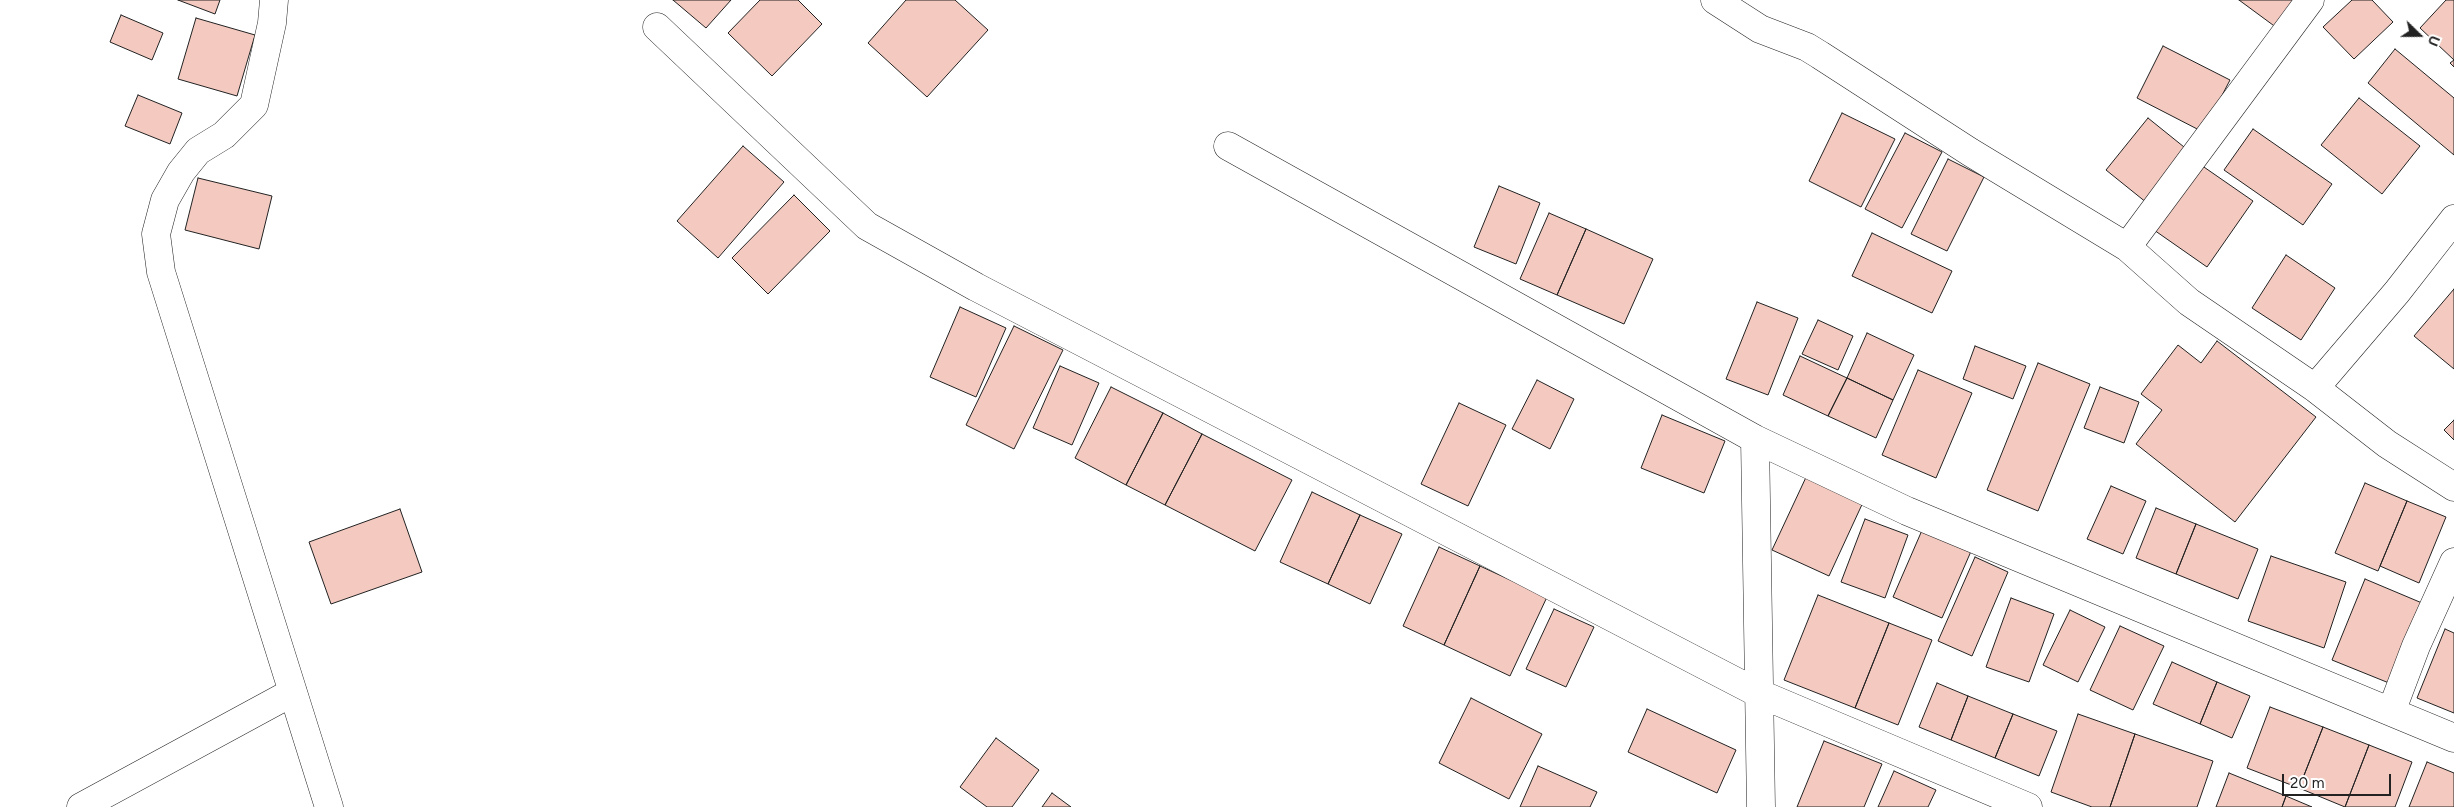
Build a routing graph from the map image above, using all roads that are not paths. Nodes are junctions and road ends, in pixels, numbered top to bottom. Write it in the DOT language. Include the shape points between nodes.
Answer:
graph roads {
  1 [pos="274,0"];
  2 [pos="1715,0"];
  3 [pos="2310,0"];
  4 [pos="657,27"];
  5 [pos="1228,146"];
  6 [pos="2454,219"];
  7 [pos="2127,247"];
  8 [pos="2315,388"];
  9 [pos="1755,439"];
  10 [pos="2454,487"];
  11 [pos="2454,562"];
  12 [pos="293,692"];
  13 [pos="1758,693"];
  14 [pos="2391,712"];
  15 [pos="2454,738"];
  16 [pos="81,807"];
  17 [pos="329,807"];
  18 [pos="1761,807"];
  19 [pos="2028,807"];
  1 -- 12 [label="street" via="254,105 224,135 198,151 181,172 165,200 156,234 161,272"];
  2 -- 7 [label="street" via="1760,29 1807,47 1970,152"];
  3 -- 7 [label="street"];
  4 -- 13 [label="street" via="867,226 985,292"];
  5 -- 9 [label="street"];
  6 -- 8 [label="street"];
  7 -- 8 [label="street" via="2189,302"];
  8 -- 10 [label="street" via="2387,444"];
  9 -- 13 [label="street"];
  9 -- 14 [label="street" via="1907,511"];
  11 -- 14 [label="street" via="2416,646"];
  12 -- 16 [label="street"];
  12 -- 17 [label="street"];
  13 -- 18 [label="street"];
  13 -- 19 [label="street"];
  14 -- 15 [label="street"];
}
